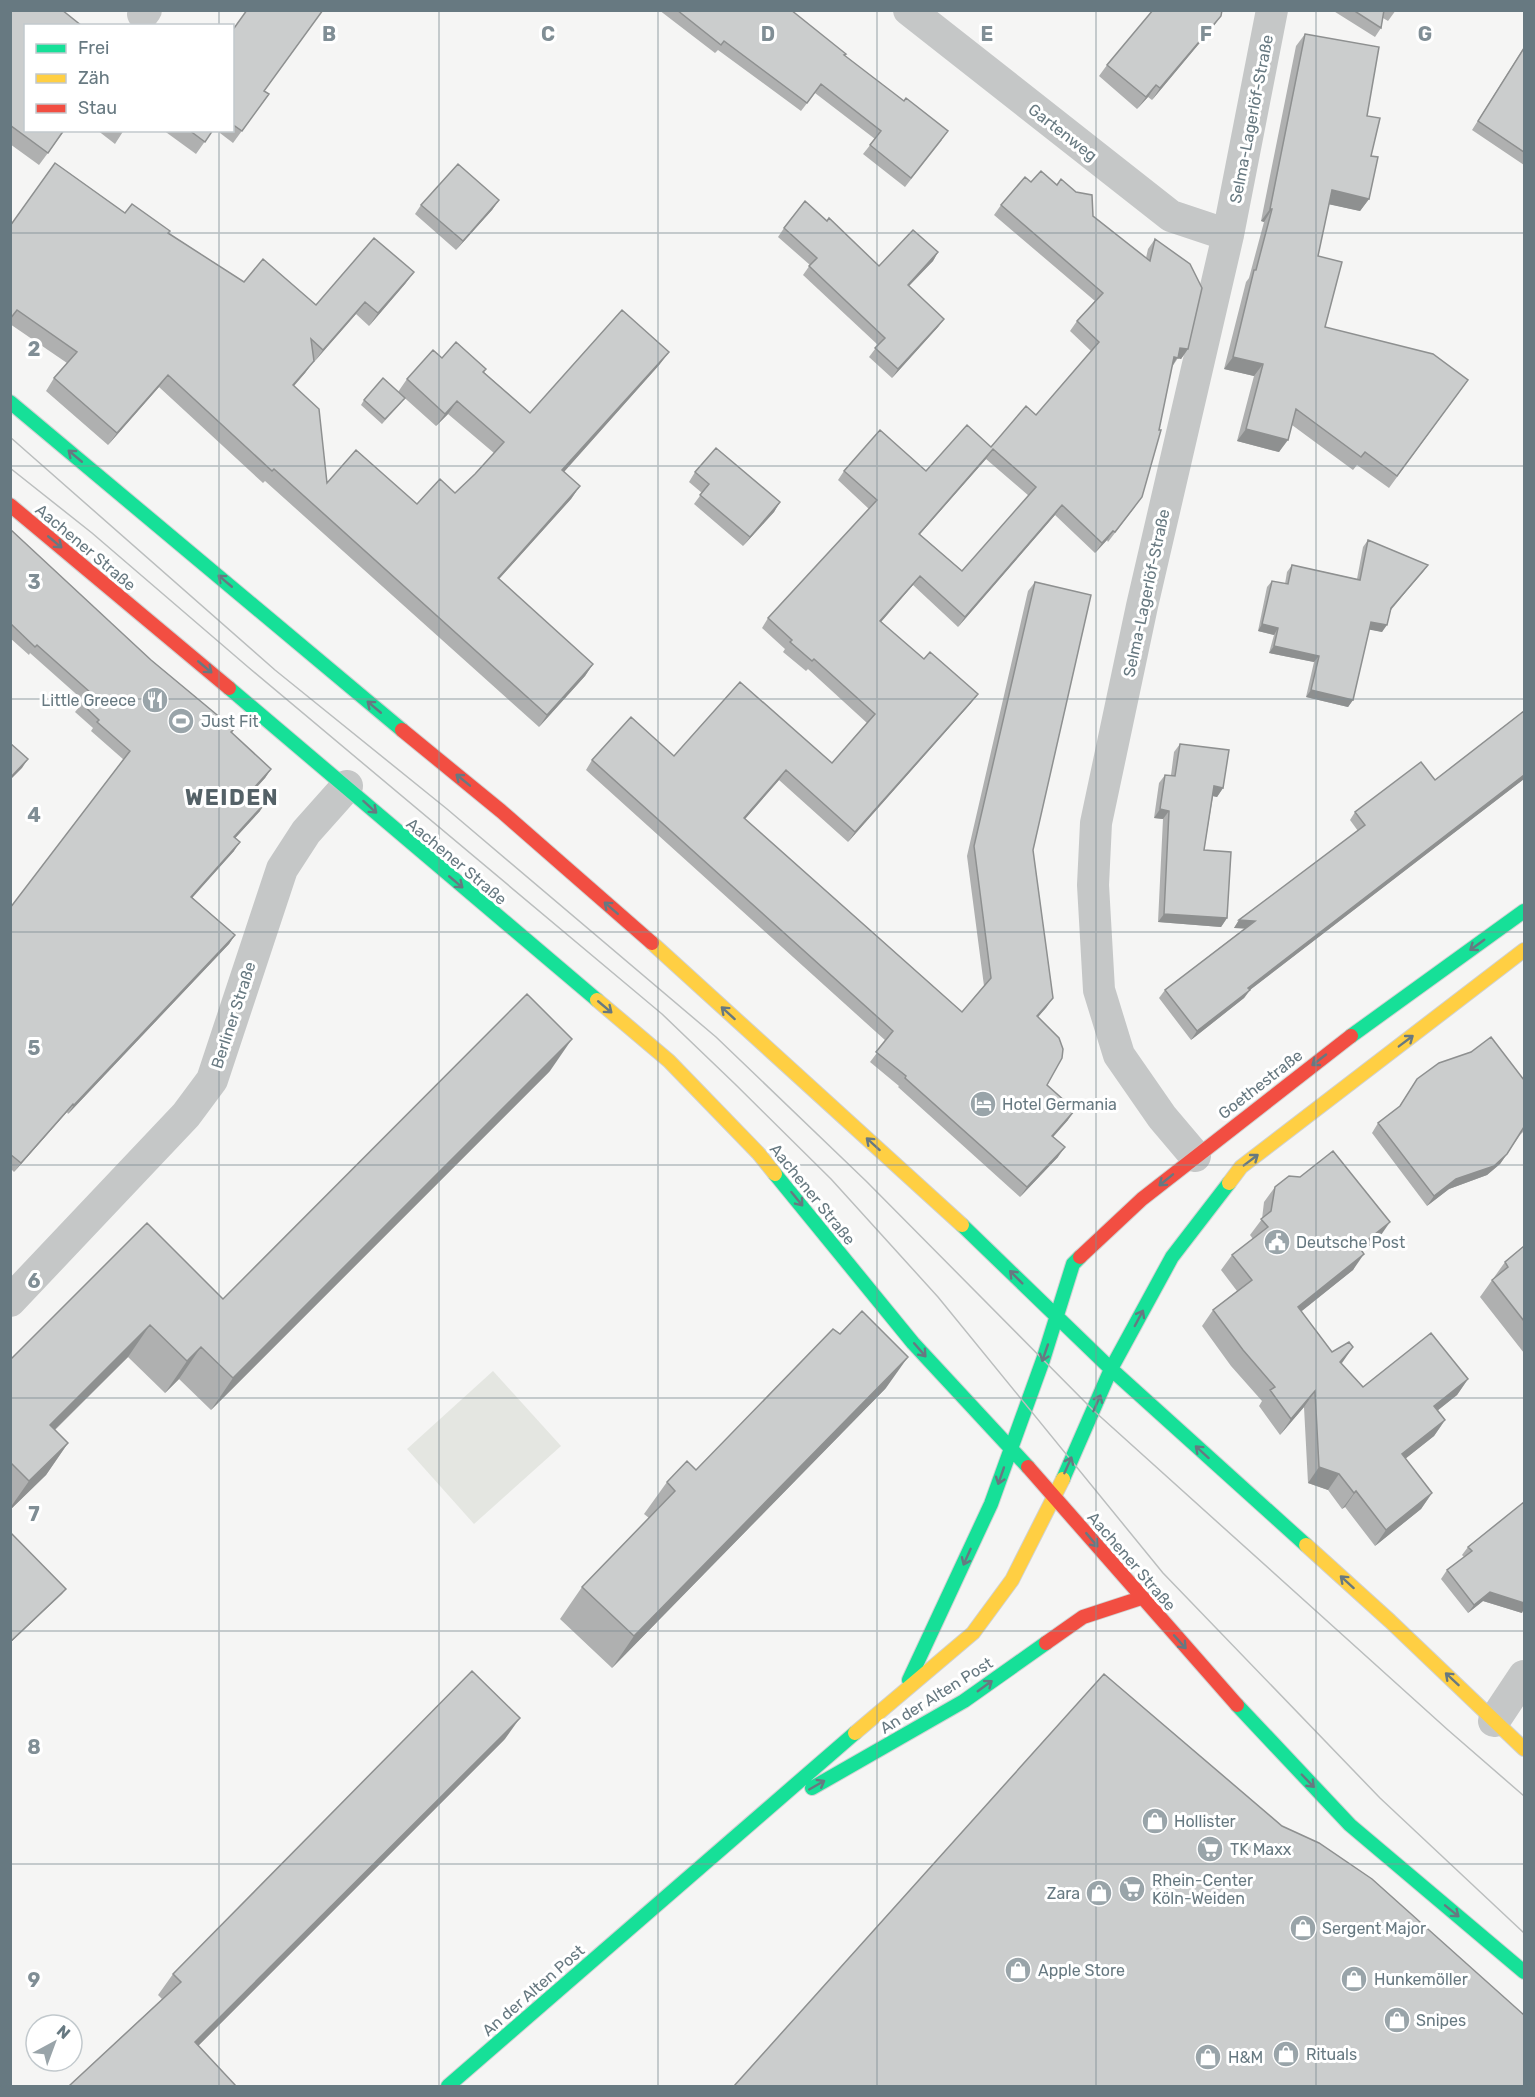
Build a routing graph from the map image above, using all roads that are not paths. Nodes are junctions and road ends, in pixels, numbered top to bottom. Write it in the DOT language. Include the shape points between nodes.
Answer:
graph roads {
  1 [pos="909,10"];
  2 [pos="1272,10"];
  3 [pos="1228,235"];
  4 [pos="10,402"];
  5 [pos="10,505"];
  6 [pos="347,786"];
  7 [pos="1524,911"];
  8 [pos="1524,950"];
  9 [pos="1195,1156"];
  10 [pos="10,1301"];
  11 [pos="1057,1318"];
  12 [pos="1111,1370"];
  13 [pos="1010,1449"];
  14 [pos="1054,1496"];
  15 [pos="1142,1598"];
  16 [pos="1524,1676"];
  17 [pos="904,1690"];
  18 [pos="1494,1720"];
  19 [pos="1524,1749"];
  20 [pos="748,1825"];
  21 [pos="1524,1972"];
  22 [pos="448,2086"];
  1 -- 3 [label="street, Gartenweg" via="1171,216"];
  2 -- 3 [label="street, Selma-Lagerlöf-Straße"];
  3 -- 9 [label="street, Selma-Lagerlöf-Straße" via="1096,823 1093,885 1099,990 1119,1055"];
  11 -- 4 [label="main road, one-way" via="977,1238 527,834"];
  5 -- 6 [label="main road, Aachener Straße, one-way"];
  6 -- 10 [label="street, Berliner Straße" via="306,832 282,869 212,1080 186,1115"];
  6 -- 13 [label="main road, Aachener Straße, one-way" via="669,1061 759,1154 913,1343"];
  7 -- 9 [label="main road, Goethestraße, one-way" via="1329,1052"];
  12 -- 8 [label="main road, one-way" via="1172,1257 1241,1167"];
  9 -- 11 [label="main road, Goethestraße, one-way" via="1072,1264"];
  11 -- 12 [label="main road"];
  11 -- 13 [label="main road, An der Alten Post, one-way"];
  14 -- 12 [label="main road, An der Alten Post, one-way"];
  18 -- 12 [label="main road, one-way"];
  13 -- 14 [label="main road, Aachener Straße"];
  13 -- 17 [label="main road, An der Alten Post, one-way" via="991,1504"];
  14 -- 15 [label="main road, Aachener Straße, one-way"];
  14 -- 17 [label="main road, An der Alten Post" via="1012,1580 992,1609 973,1633"];
  20 -- 15 [label="main road, An der Alten Post, one-way" via="964,1701 1083,1617"];
  15 -- 21 [label="main road, Aachener Straße, one-way" via="1267,1739 1350,1825"];
  16 -- 18 [label="street"];
  17 -- 20 [label="main road, An der Alten Post"];
  18 -- 19 [label="main road"];
  20 -- 22 [label="main road, An der Alten Post"];
}
